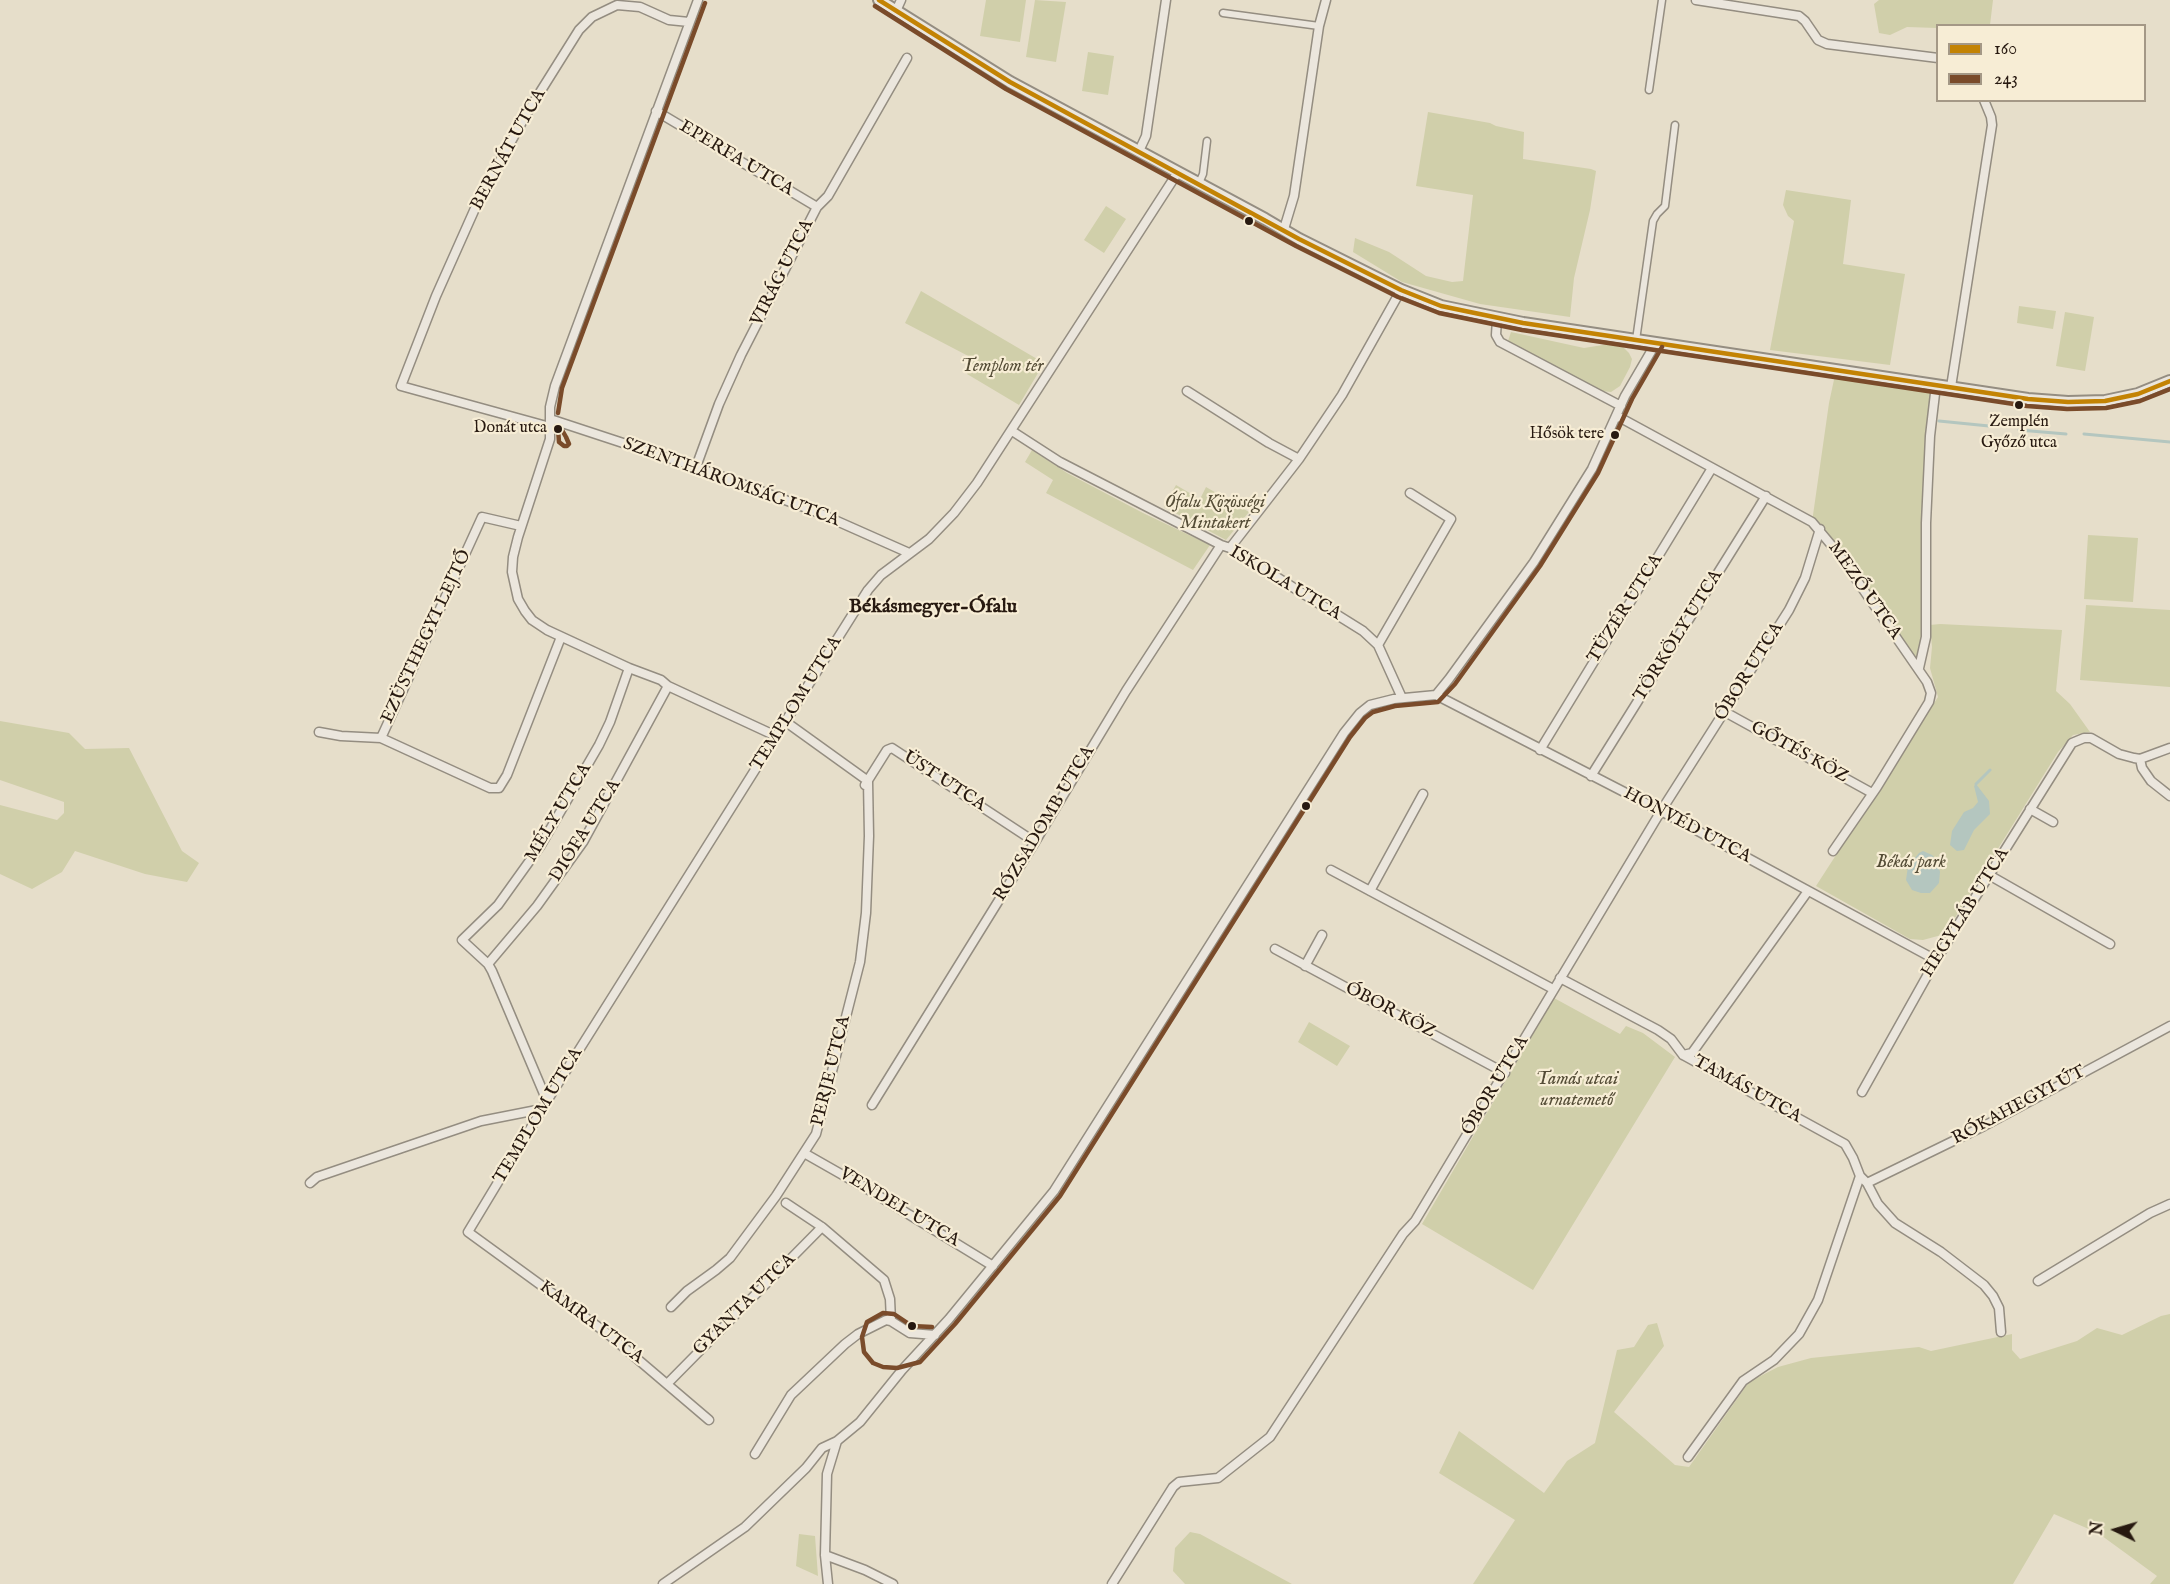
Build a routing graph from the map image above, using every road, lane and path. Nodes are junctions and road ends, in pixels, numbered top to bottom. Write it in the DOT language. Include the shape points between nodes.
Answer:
graph roads {
  1 [pos="698,0"];
  2 [pos="879,0"];
  3 [pos="901,0"];
  4 [pos="1166,0"];
  5 [pos="1326,0"];
  6 [pos="1662,0"];
  7 [pos="1696,0"];
  8 [pos="896,11"];
  9 [pos="1223,13"];
  10 [pos="689,22"];
  11 [pos="1319,26"];
  12 [pos="907,58"];
  13 [pos="1936,58"];
  14 [pos="1649,90"];
  15 [pos="1985,102"];
  16 [pos="656,111"];
  17 [pos="1675,125"];
  18 [pos="1207,141"];
  19 [pos="1139,151"];
  20 [pos="1178,172"];
  21 [pos="1198,183"];
  22 [pos="817,207"];
  23 [pos="1284,229"];
  24 [pos="1401,290"];
  25 [pos="1497,319"];
  26 [pos="1636,340"];
  27 [pos="1656,343"];
  28 [pos="2170,381"];
  29 [pos="1936,385"];
  30 [pos="401,386"];
  31 [pos="1951,387"];
  32 [pos="1188,391"];
  33 [pos="1621,406"];
  34 [pos="1617,416"];
  35 [pos="550,423"];
  36 [pos="1012,431"];
  37 [pos="1299,459"];
  38 [pos="696,467"];
  39 [pos="1712,468"];
  40 [pos="1410,493"];
  41 [pos="1766,496"];
  42 [pos="521,526"];
  43 [pos="1820,529"];
  44 [pos="1225,546"];
  45 [pos="909,553"];
  46 [pos="561,638"];
  47 [pos="1378,645"];
  48 [pos="630,668"];
  49 [pos="1919,668"];
  50 [pos="668,686"];
  51 [pos="1436,694"];
  52 [pos="1402,698"];
  53 [pos="1725,712"];
  54 [pos="786,722"];
  55 [pos="319,732"];
  56 [pos="776,736"];
  57 [pos="381,738"];
  58 [pos="2170,748"];
  59 [pos="1540,750"];
  60 [pos="2140,759"];
  61 [pos="1591,776"];
  62 [pos="866,783"];
  63 [pos="1872,793"];
  64 [pos="1423,794"];
  65 [pos="2170,796"];
  66 [pos="2030,809"];
  67 [pos="1661,812"];
  68 [pos="2053,822"];
  69 [pos="1035,842"];
  70 [pos="1833,851"];
  71 [pos="1331,870"];
  72 [pos="1989,875"];
  73 [pos="1370,891"];
  74 [pos="1808,891"];
  75 [pos="1322,935"];
  76 [pos="2110,944"];
  77 [pos="1275,949"];
  78 [pos="1936,960"];
  79 [pos="488,964"];
  80 [pos="1305,966"];
  81 [pos="1560,978"];
  82 [pos="1553,989"];
  83 [pos="2170,1026"];
  84 [pos="1683,1055"];
  85 [pos="1505,1073"];
  86 [pos="1862,1092"];
  87 [pos="544,1105"];
  88 [pos="872,1105"];
  89 [pos="804,1153"];
  90 [pos="1860,1176"];
  91 [pos="310,1183"];
  92 [pos="1867,1183"];
  93 [pos="786,1203"];
  94 [pos="2170,1204"];
  95 [pos="822,1227"];
  96 [pos="468,1232"];
  97 [pos="993,1266"];
  98 [pos="2038,1281"];
  99 [pos="671,1307"];
  100 [pos="891,1321"];
  101 [pos="2001,1332"];
  102 [pos="935,1335"];
  103 [pos="667,1383"];
  104 [pos="709,1420"];
  105 [pos="837,1441"];
  106 [pos="755,1454"];
  107 [pos="1688,1457"];
  108 [pos="825,1555"];
  109 [pos="663,1584"];
  110 [pos="828,1584"];
  111 [pos="893,1584"];
  112 [pos="1112,1584"];
  1 -- 10 [label="street"];
  2 -- 8 [label="street"];
  3 -- 8 [label="street"];
  4 -- 19 [label="street" via="1146,136"];
  5 -- 11 [label="street"];
  6 -- 14 [label="street"];
  7 -- 13 [label="street" via="1799,16 1818,40 1833,45"];
  8 -- 19 [label="street" via="1010,82"];
  9 -- 11 [label="street"];
  10 -- 16 [label="street"];
  10 -- 30 [label="street, BERNÁT UTCA" via="669,20 640,7 617,5 592,17 579,30 481,195"];
  11 -- 23 [label="street" via="1294,196"];
  12 -- 22 [label="street, VIRÁG UTCA" via="828,196"];
  15 -- 31 [label="street" via="1992,125"];
  16 -- 22 [label="street, EPERFA UTCA"];
  16 -- 35 [label="street" via="555,386"];
  17 -- 26 [label="street" via="1665,206 1653,221"];
  18 -- 21 [label="street" via="1203,174"];
  19 -- 20 [label="street"];
  20 -- 21 [label="street"];
  20 -- 36 [label="street, TEMPLOM UTCA"];
  21 -- 23 [label="street"];
  22 -- 38 [label="street, VIRÁG UTCA" via="741,355"];
  23 -- 24 [label="street"];
  24 -- 25 [label="street" via="1441,306"];
  24 -- 37 [label="street, RÓZSADOMB UTCA" via="1342,394"];
  25 -- 26 [label="street"];
  25 -- 33 [label="street" via="1496,335 1500,342"];
  26 -- 27 [label="street"];
  27 -- 29 [label="street"];
  27 -- 33 [label="street"];
  28 -- 31 [label="street" via="2129,397 2095,402 2028,399"];
  29 -- 31 [label="street"];
  29 -- 49 [label="street" via="1930,417 1926,637"];
  30 -- 35 [label="street, SZENTHÁROMSÁG UTCA"];
  32 -- 37 [label="street"];
  33 -- 34 [label="street"];
  34 -- 39 [label="street, MEZŐ UTCA"];
  34 -- 51 [label="street" via="1592,469 1534,562"];
  35 -- 38 [label="street, SZENTHÁROMSÁG UTCA"];
  35 -- 42 [label="street" via="550,439"];
  36 -- 44 [label="street, ISKOLA UTCA" via="1060,462"];
  36 -- 45 [label="street, TEMPLOM UTCA" via="954,513"];
  37 -- 44 [label="street, RÓZSADOMB UTCA"];
  38 -- 45 [label="street, SZENTHÁROMSÁG UTCA" via="812,510"];
  39 -- 41 [label="street, MEZŐ UTCA"];
  39 -- 59 [label="street, TÜZÉR UTCA"];
  40 -- 47 [label="street" via="1451,519"];
  41 -- 43 [label="street, MEZŐ UTCA"];
  41 -- 61 [label="street, TÖRKÖLY UTCA"];
  42 -- 46 [label="street" via="512,572 518,598 532,620"];
  42 -- 57 [label="street, EZÜSTHEGYI LEJTŐ" via="482,517"];
  43 -- 49 [label="street, MEZŐ UTCA"];
  43 -- 53 [label="street, ÓBOR UTCA" via="1799,592"];
  44 -- 47 [label="street, ISKOLA UTCA" via="1363,631"];
  44 -- 69 [label="street, RÓZSADOMB UTCA" via="1126,691"];
  45 -- 54 [label="street, TEMPLOM UTCA" via="868,591"];
  46 -- 48 [label="street"];
  46 -- 57 [label="street" via="499,788 490,788"];
  47 -- 52 [label="street, ISKOLA UTCA"];
  48 -- 50 [label="street"];
  48 -- 79 [label="street, MÉLY UTCA" via="599,745 541,845 498,905 462,940"];
  49 -- 63 [label="street, MEZŐ UTCA" via="1931,693 1929,702"];
  50 -- 56 [label="street"];
  50 -- 79 [label="street, DIÓFA UTCA" via="584,842"];
  51 -- 52 [label="street"];
  51 -- 59 [label="street, HONVÉD UTCA"];
  52 -- 97 [label="street" via="1370,705 1344,733 1082,1149 1054,1191"];
  53 -- 63 [label="street, GŐTÉS KÖZ"];
  53 -- 67 [label="street, ÓBOR UTCA"];
  54 -- 56 [label="street, TEMPLOM UTCA"];
  54 -- 62 [label="street"];
  55 -- 57 [label="street, EZÜSTHEGYI LEJTŐ"];
  56 -- 87 [label="street, TEMPLOM UTCA"];
  58 -- 60 [label="street"];
  59 -- 61 [label="street, HONVÉD UTCA"];
  60 -- 65 [label="street" via="2147,775"];
  60 -- 66 [label="street, HEGYLÁB UTCA" via="2091,738 2076,740"];
  61 -- 67 [label="street, HONVÉD UTCA"];
  62 -- 69 [label="street, ÜST UTCA" via="892,748"];
  62 -- 89 [label="street, PERJE UTCA" via="866,913 860,962 816,1134"];
  63 -- 70 [label="street, MEZŐ UTCA"];
  64 -- 73 [label="street"];
  66 -- 68 [label="street"];
  66 -- 72 [label="street, HEGYLÁB UTCA"];
  67 -- 74 [label="street, HONVÉD UTCA"];
  67 -- 81 [label="street, ÓBOR UTCA"];
  69 -- 88 [label="street, RÓZSADOMB UTCA"];
  71 -- 73 [label="street"];
  72 -- 76 [label="street"];
  72 -- 78 [label="street, HEGYLÁB UTCA"];
  73 -- 82 [label="street"];
  74 -- 78 [label="street, HONVÉD UTCA"];
  74 -- 84 [label="street" via="1692,1053"];
  75 -- 80 [label="street"];
  77 -- 80 [label="street, ÓBOR KÖZ"];
  78 -- 86 [label="street, HEGYLÁB UTCA"];
  79 -- 87 [label="street"];
  80 -- 85 [label="street, ÓBOR KÖZ"];
  81 -- 82 [label="street, ÓBOR UTCA"];
  81 -- 84 [label="street, TAMÁS UTCA" via="1658,1030"];
  82 -- 85 [label="street, ÓBOR UTCA"];
  83 -- 92 [label="street, RÓKAHEGYI ÚT" via="1984,1126"];
  84 -- 90 [label="street, TAMÁS UTCA" via="1836,1137 1850,1151"];
  85 -- 112 [label="street, ÓBOR UTCA" via="1415,1221 1270,1437 1218,1478 1179,1482 1173,1487"];
  87 -- 91 [label="street" via="481,1121 317,1177"];
  87 -- 96 [label="street, TEMPLOM UTCA"];
  89 -- 97 [label="street, VENDEL UTCA"];
  89 -- 99 [label="street, PERJE UTCA" via="730,1258"];
  90 -- 92 [label="street, TAMÁS UTCA"];
  90 -- 107 [label="street" via="1818,1300 1799,1334 1774,1360 1743,1381"];
  92 -- 101 [label="street, TAMÁS UTCA" via="1878,1204 1895,1223 1984,1285 1999,1308"];
  93 -- 95 [label="street"];
  94 -- 98 [label="street"];
  95 -- 100 [label="street" via="884,1280"];
  95 -- 103 [label="street, GYANTA UTCA"];
  96 -- 103 [label="street, KAMRA UTCA" via="609,1334"];
  97 -- 102 [label="street"];
  100 -- 102 [label="street" via="910,1334"];
  100 -- 106 [label="street" via="851,1340 791,1395"];
  102 -- 105 [label="street" via="860,1422"];
  103 -- 104 [label="street, KAMRA UTCA"];
  105 -- 108 [label="street" via="827,1474"];
  105 -- 109 [label="street" via="822,1448 745,1527"];
  108 -- 110 [label="street"];
  108 -- 111 [label="street"];
}
